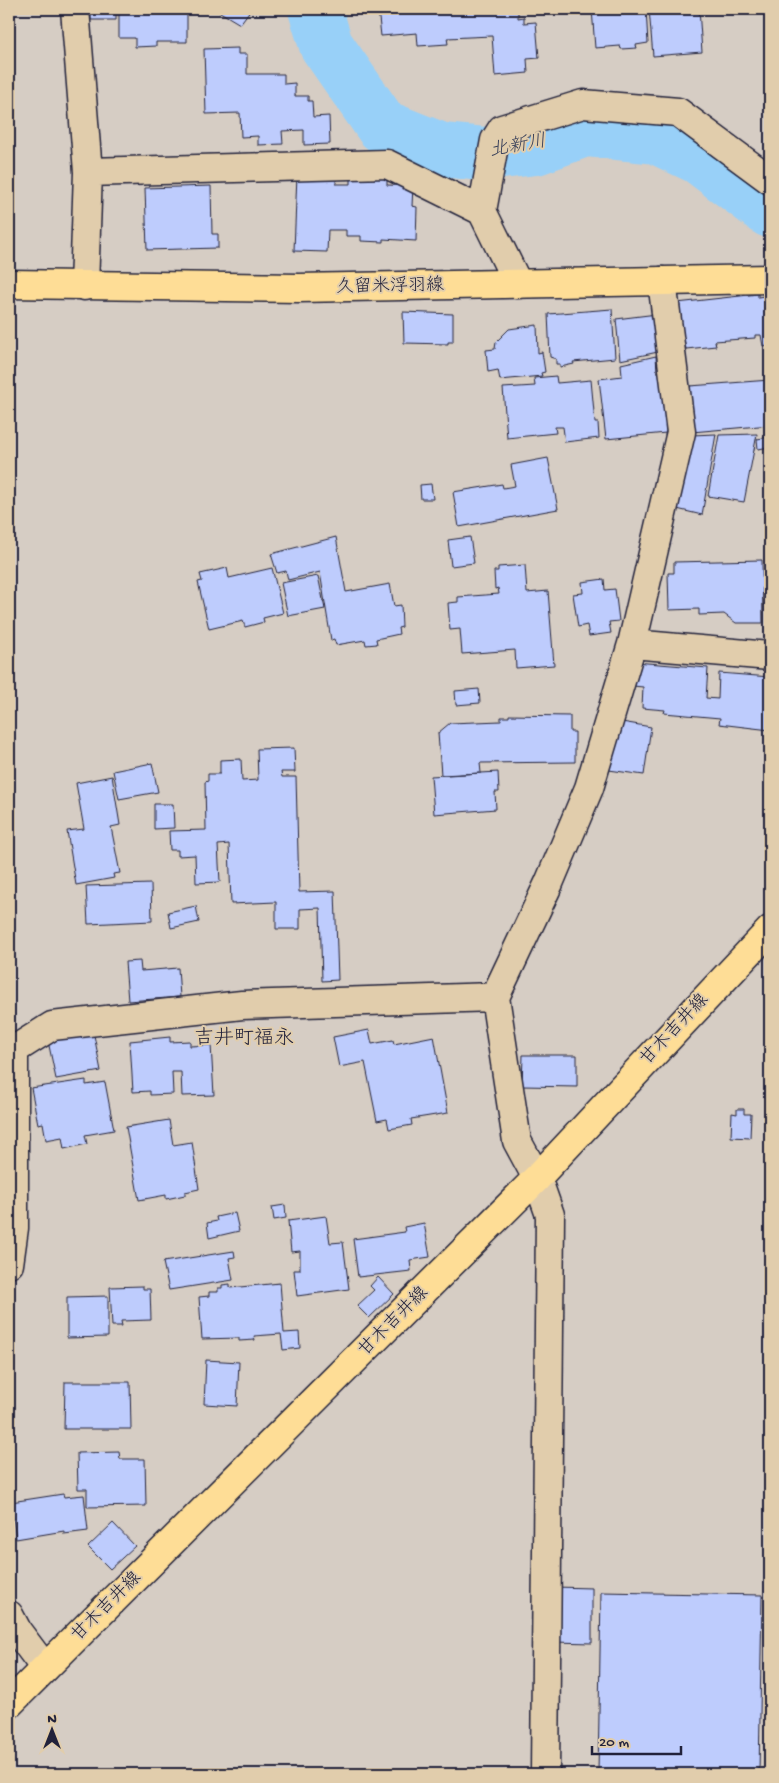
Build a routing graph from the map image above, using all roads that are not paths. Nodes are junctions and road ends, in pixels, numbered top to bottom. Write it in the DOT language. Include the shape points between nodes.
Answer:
graph roads {
  1 [pos="75,9"];
  2 [pos="88,172"];
  3 [pos="770,180"];
  4 [pos="482,211"];
  5 [pos="770,278"];
  6 [pos="662,281"];
  7 [pos="9,284"];
  8 [pos="518,284"];
  9 [pos="84,286"];
  10 [pos="632,644"];
  11 [pos="770,656"];
  12 [pos="770,930"];
  13 [pos="495,997"];
  14 [pos="537,1178"];
  15 [pos="12,1228"];
  16 [pos="9,1264"];
  17 [pos="9,1615"];
  18 [pos="45,1668"];
  19 [pos="9,1704"];
  20 [pos="545,1774"];
  1 -- 2 [label="street"];
  2 -- 4 [label="street" via="387,164"];
  2 -- 9 [label="street"];
  3 -- 4 [label="street" via="678,112 583,104 502,129 495,140"];
  4 -- 8 [label="street"];
  5 -- 6 [label="main road, 久留米浮羽線"];
  6 -- 8 [label="main road, 久留米浮羽線"];
  6 -- 10 [label="street" via="681,432"];
  7 -- 9 [label="main road, 久留米浮羽線"];
  8 -- 9 [label="main road, 久留米浮羽線" via="299,288"];
  10 -- 11 [label="street"];
  10 -- 13 [label="street" via="589,788"];
  12 -- 14 [label="main road, 甘木吉井線"];
  13 -- 14 [label="street" via="517,1141"];
  13 -- 15 [label="street" via="242,1005 52,1026 14,1050"];
  14 -- 18 [label="main road, 甘木吉井線"];
  14 -- 20 [label="street" via="550,1215"];
  15 -- 16 [label="street"];
  17 -- 18 [label="street"];
  18 -- 19 [label="main road, 甘木吉井線"];
}
